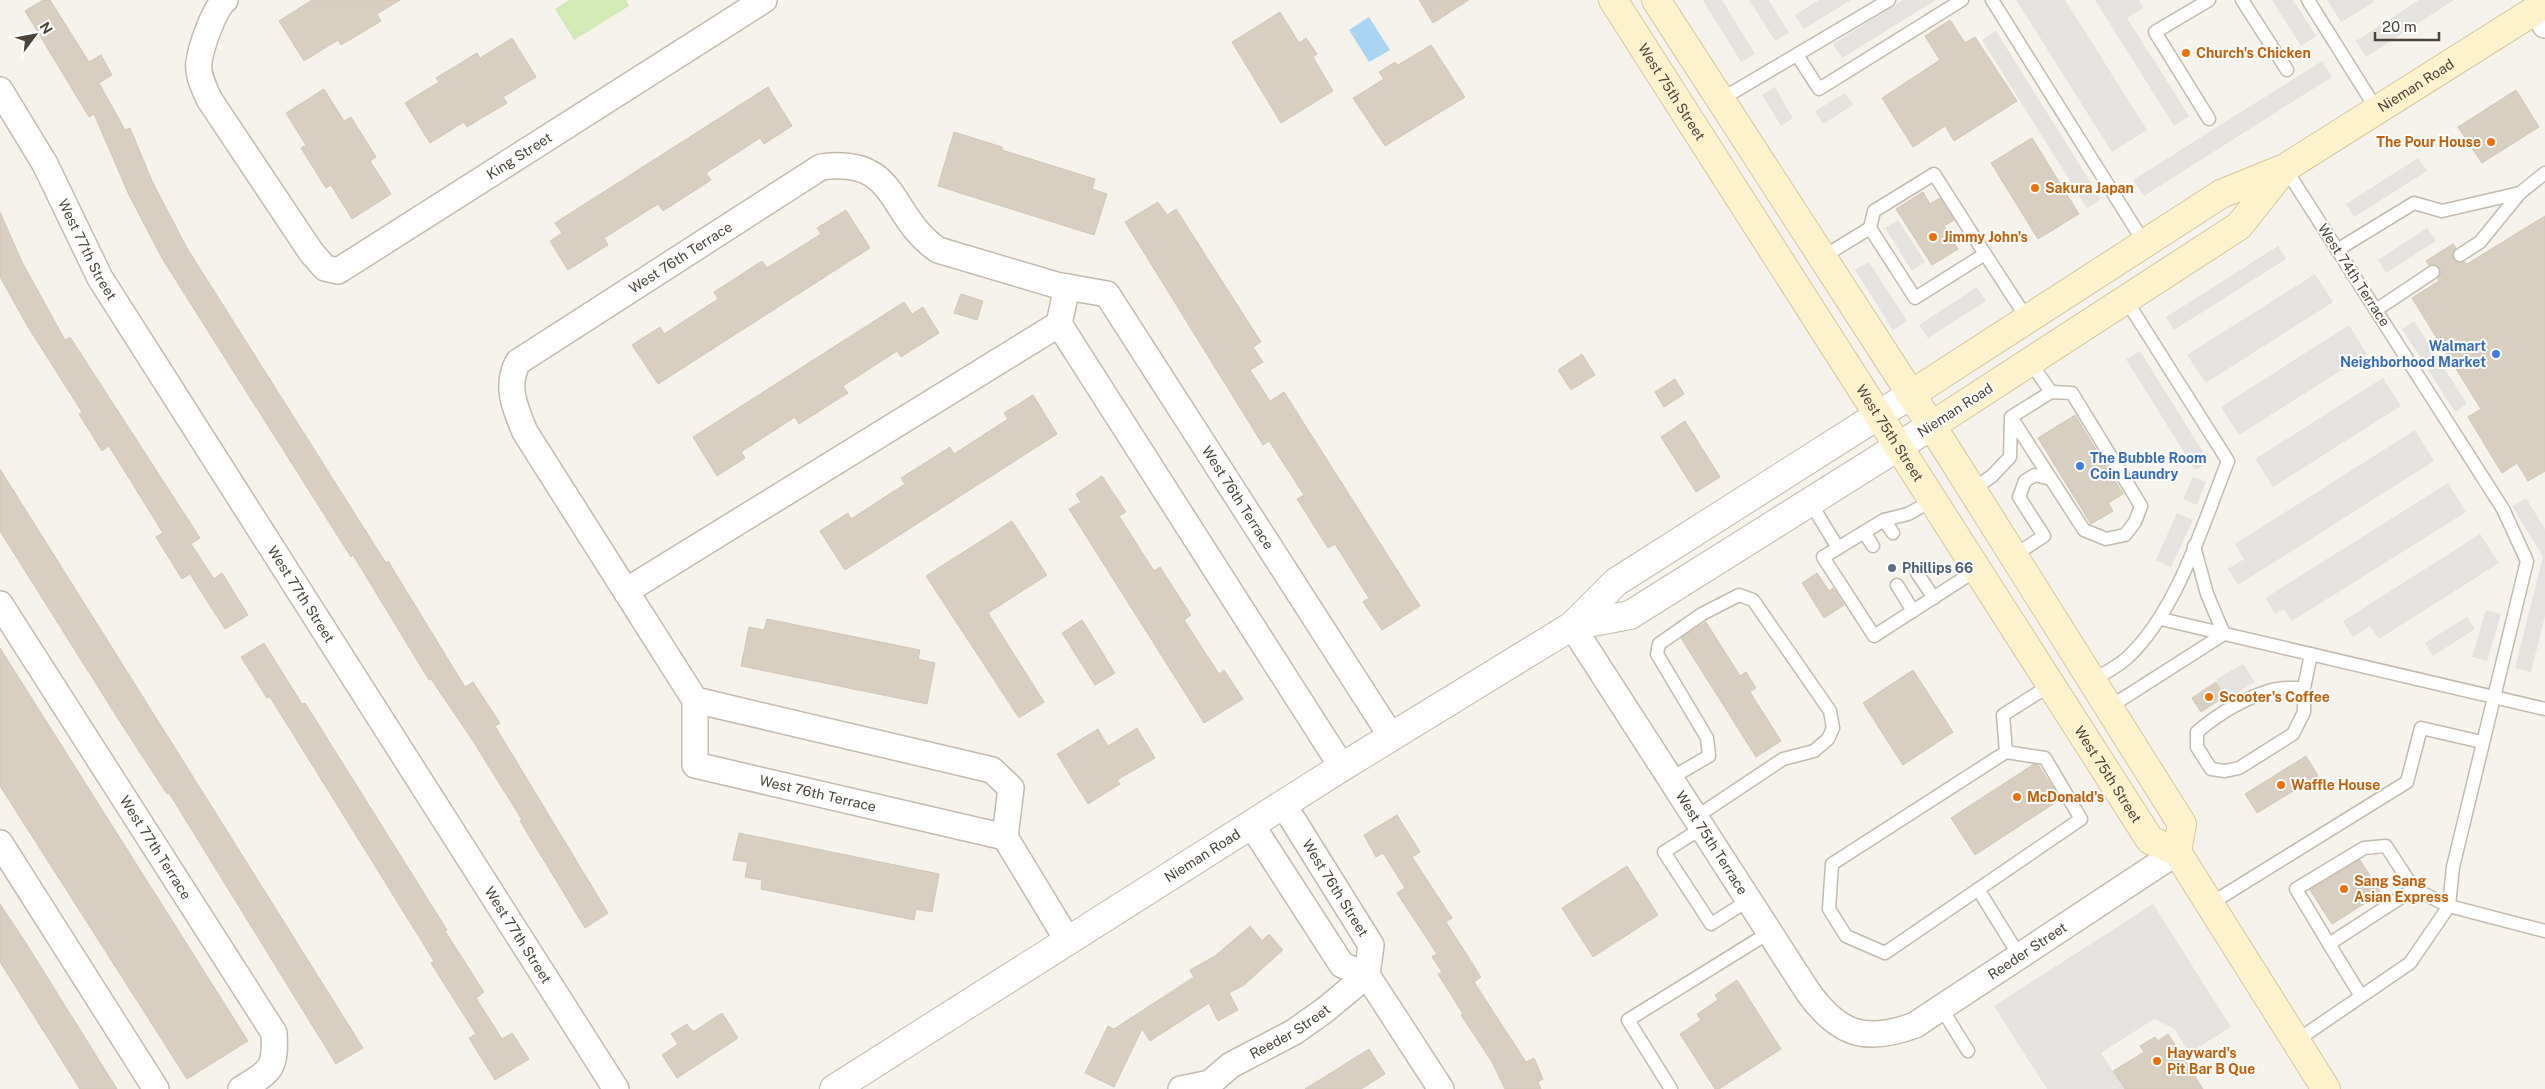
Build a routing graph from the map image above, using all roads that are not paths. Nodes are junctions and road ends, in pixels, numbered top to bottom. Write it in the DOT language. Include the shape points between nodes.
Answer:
graph roads {
  1 [pos="225,0"];
  2 [pos="764,0"];
  3 [pos="1613,0"];
  4 [pos="1656,0"];
  5 [pos="1889,0"];
  6 [pos="1962,0"];
  7 [pos="1992,0"];
  8 [pos="2209,0"];
  9 [pos="2242,0"];
  10 [pos="2308,0"];
  11 [pos="2542,9"];
  12 [pos="1797,55"];
  13 [pos="2286,70"];
  14 [pos="0,90"];
  15 [pos="1720,100"];
  16 [pos="2377,110"];
  17 [pos="2209,119"];
  18 [pos="2285,168"];
  19 [pos="2545,173"];
  20 [pos="2520,193"];
  21 [pos="1870,228"];
  22 [pos="2145,244"];
  23 [pos="2338,250"];
  24 [pos="1985,254"];
  25 [pos="2460,254"];
  26 [pos="1821,258"];
  27 [pos="2433,272"];
  28 [pos="1067,287"];
  29 [pos="2126,300"];
  30 [pos="2376,310"];
  31 [pos="2028,320"];
  32 [pos="1058,324"];
  33 [pos="2030,362"];
  34 [pos="2050,392"];
  35 [pos="1910,395"];
  36 [pos="1879,416"];
  37 [pos="2011,417"];
  38 [pos="1931,426"];
  39 [pos="1898,447"];
  40 [pos="2051,478"];
  41 [pos="1972,490"];
  42 [pos="1933,500"];
  43 [pos="1810,502"];
  44 [pos="1884,520"];
  45 [pos="1864,532"];
  46 [pos="1893,533"];
  47 [pos="1873,546"];
  48 [pos="2194,546"];
  49 [pos="1838,548"];
  50 [pos="2013,556"];
  51 [pos="1978,569"];
  52 [pos="1918,573"];
  53 [pos="1897,585"];
  54 [pos="626,591"];
  55 [pos="1934,598"];
  56 [pos="0,604"];
  57 [pos="1913,611"];
  58 [pos="2160,619"];
  59 [pos="1572,626"];
  60 [pos="2224,634"];
  61 [pos="2311,654"];
  62 [pos="2091,681"];
  63 [pos="2052,684"];
  64 [pos="2304,688"];
  65 [pos="2493,696"];
  66 [pos="695,700"];
  67 [pos="2108,708"];
  68 [pos="2545,709"];
  69 [pos="1391,736"];
  70 [pos="2482,742"];
  71 [pos="2006,752"];
  72 [pos="1342,766"];
  73 [pos="1671,778"];
  74 [pos="1283,804"];
  75 [pos="1699,823"];
  76 [pos="1251,824"];
  77 [pos="1005,837"];
  78 [pos="0,843"];
  79 [pos="2177,852"];
  80 [pos="1978,889"];
  81 [pos="2414,889"];
  82 [pos="1749,900"];
  83 [pos="2210,904"];
  84 [pos="2449,906"];
  85 [pos="2545,931"];
  86 [pos="1770,932"];
  87 [pos="1068,941"];
  88 [pos="2329,944"];
  89 [pos="2020,957"];
  90 [pos="1367,975"];
  91 [pos="2361,996"];
  92 [pos="1942,1009"];
  93 [pos="1872,1035"];
  94 [pos="2296,1040"];
  95 [pos="1968,1052"];
  96 [pos="1212,1086"];
  97 [pos="244,1088"];
  98 [pos="156,1089"];
  99 [pos="616,1089"];
  100 [pos="834,1089"];
  101 [pos="1181,1089"];
  102 [pos="1441,1089"];
  103 [pos="1671,1089"];
  104 [pos="2326,1089"];
  1 -- 2 [label="street, King Street" via="205,41 199,62 201,80 209,99 311,252 325,268 338,271"];
  3 -- 36 [label="main road, West 75th Street"];
  4 -- 15 [label="main road"];
  5 -- 12 [label="lane"];
  6 -- 12 [label="lane" via="1819,89"];
  7 -- 22 [label="lane"];
  8 -- 17 [label="lane" via="2155,32"];
  9 -- 13 [label="lane"];
  10 -- 16 [label="lane"];
  11 -- 16 [label="main road, Nieman Road"];
  12 -- 15 [label="lane"];
  14 -- 99 [label="street, West 77th Street" via="45,164 100,278"];
  15 -- 26 [label="main road"];
  16 -- 18 [label="main road, Nieman Road"];
  18 -- 22 [label="main road, Nieman Road" via="2221,194"];
  18 -- 23 [label="lane, West 74th Terrace"];
  18 -- 29 [label="main road, Nieman Road" via="2239,226"];
  19 -- 20 [label="lane"];
  20 -- 23 [label="lane" via="2442,211 2414,203"];
  20 -- 25 [label="lane" via="2480,242"];
  21 -- 24 [label="lane" via="1915,298"];
  21 -- 24 [label="lane" via="1874,211 1934,174"];
  21 -- 26 [label="lane"];
  22 -- 31 [label="main road, Nieman Road"];
  23 -- 30 [label="lane, West 74th Terrace"];
  24 -- 31 [label="lane"];
  26 -- 35 [label="main road"];
  27 -- 30 [label="lane"];
  28 -- 32 [label="street"];
  28 -- 54 [label="street, West 76th Terrace" via="938,250 926,241 874,174 859,167 835,165 821,167 529,353 518,362 512,373 515,408 525,432"];
  28 -- 69 [label="street, West 76th Terrace" via="1107,294"];
  29 -- 33 [label="main road, Nieman Road"];
  29 -- 48 [label="lane" via="2228,461"];
  30 -- 65 [label="lane, West 74th Terrace" via="2503,509 2527,561"];
  31 -- 35 [label="main road, Nieman Road"];
  32 -- 54 [label="street"];
  32 -- 72 [label="street"];
  33 -- 34 [label="lane"];
  33 -- 38 [label="main road, Nieman Road"];
  34 -- 37 [label="lane"];
  34 -- 40 [label="lane" via="2072,393 2141,506 2135,522 2126,534 2106,539 2084,530"];
  35 -- 36 [label="street, Nieman Road"];
  35 -- 38 [label="main road"];
  36 -- 39 [label="main road, West 75th Street"];
  36 -- 59 [label="street, Nieman Road" via="1616,582"];
  37 -- 40 [label="lane"];
  37 -- 41 [label="lane" via="2010,457 1992,476"];
  38 -- 39 [label="street, Nieman Road"];
  38 -- 41 [label="main road"];
  39 -- 42 [label="main road, West 75th Street"];
  39 -- 43 [label="street, Nieman Road"];
  40 -- 50 [label="lane" via="2035,475 2025,481 2019,497 2044,536"];
  41 -- 50 [label="main road"];
  42 -- 44 [label="lane" via="1908,514"];
  42 -- 51 [label="main road, West 75th Street"];
  43 -- 49 [label="lane"];
  43 -- 59 [label="street, Nieman Road" via="1630,615"];
  44 -- 45 [label="lane"];
  44 -- 46 [label="lane"];
  45 -- 47 [label="lane"];
  45 -- 49 [label="lane"];
  48 -- 58 [label="lane"];
  48 -- 60 [label="lane" via="2207,594"];
  49 -- 57 [label="lane" via="1823,557 1874,636"];
  50 -- 62 [label="main road"];
  51 -- 55 [label="lane"];
  51 -- 63 [label="main road, West 75th Street"];
  52 -- 55 [label="lane"];
  53 -- 57 [label="lane"];
  54 -- 66 [label="street, West 76th Terrace"];
  55 -- 57 [label="lane"];
  56 -- 97 [label="street, West 77th Terrace" via="274,1033 275,1055 268,1072"];
  58 -- 60 [label="lane"];
  58 -- 62 [label="lane" via="2126,658"];
  59 -- 69 [label="street, Nieman Road"];
  59 -- 73 [label="street, West 75th Terrace"];
  60 -- 61 [label="lane"];
  60 -- 67 [label="lane"];
  61 -- 64 [label="lane"];
  61 -- 65 [label="lane"];
  62 -- 67 [label="main road"];
  63 -- 71 [label="lane" via="2003,716"];
  63 -- 79 [label="main road, West 75th Street" via="2150,840"];
  64 -- 64 [label="lane" via="2274,689 2213,718 2197,732 2197,747 2211,769 2225,772 2239,768 2293,734 2304,712"];
  65 -- 68 [label="lane"];
  65 -- 70 [label="lane, West 74th Terrace"];
  66 -- 77 [label="street" via="992,770 1011,788"];
  66 -- 77 [label="street, West 76th Terrace" via="695,765"];
  67 -- 79 [label="main road" via="2182,824"];
  69 -- 72 [label="street, Nieman Road"];
  70 -- 83 [label="lane" via="2421,728 2406,782"];
  70 -- 84 [label="lane, West 74th Terrace" via="2453,867"];
  71 -- 80 [label="lane" via="2045,758 2081,819"];
  71 -- 80 [label="lane" via="1832,864 1829,909 1846,936 1885,954"];
  72 -- 74 [label="street, Nieman Road"];
  73 -- 75 [label="street, West 75th Terrace"];
  73 -- 75 [label="lane" via="1709,756 1707,738 1657,654 1659,644 1702,614 1739,596 1754,600 1830,712 1833,728 1828,739 1814,751 1783,759"];
  74 -- 76 [label="street, Nieman Road"];
  74 -- 90 [label="street, West 76th Street" via="1371,945"];
  75 -- 82 [label="street, West 75th Terrace"];
  75 -- 82 [label="lane" via="1664,852 1711,924"];
  76 -- 87 [label="street, Nieman Road"];
  76 -- 90 [label="street" via="1342,965"];
  77 -- 87 [label="street"];
  78 -- 98 [label="street"];
  79 -- 83 [label="main road"];
  79 -- 89 [label="street, Reeder Street"];
  80 -- 89 [label="lane"];
  81 -- 84 [label="lane"];
  81 -- 88 [label="lane"];
  81 -- 88 [label="lane" via="2386,846 2364,848 2296,889"];
  82 -- 86 [label="street, West 75th Terrace"];
  83 -- 94 [label="main road"];
  84 -- 85 [label="lane"];
  84 -- 91 [label="lane" via="2410,963"];
  86 -- 93 [label="street, West 75th Terrace" via="1823,1013 1843,1028"];
  86 -- 103 [label="lane" via="1628,1020"];
  87 -- 100 [label="street, Nieman Road"];
  88 -- 91 [label="lane"];
  89 -- 92 [label="street, Reeder Street"];
  90 -- 96 [label="street, Reeder Street" via="1302,1026 1230,1065"];
  90 -- 102 [label="street"];
  91 -- 94 [label="lane"];
  92 -- 93 [label="street, Reeder Street" via="1892,1034"];
  92 -- 95 [label="lane"];
  94 -- 104 [label="main road"];
  96 -- 101 [label="street, Reeder Street"];
}
